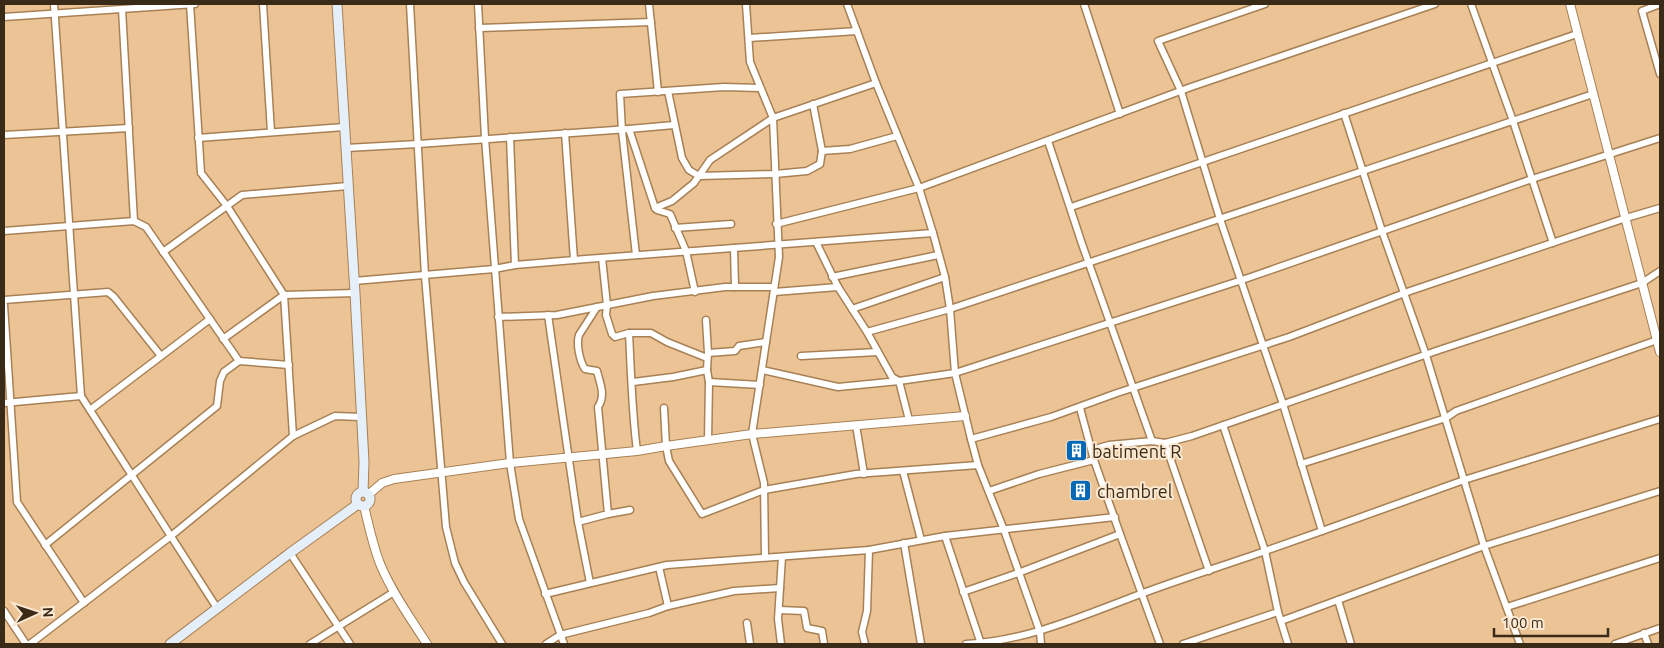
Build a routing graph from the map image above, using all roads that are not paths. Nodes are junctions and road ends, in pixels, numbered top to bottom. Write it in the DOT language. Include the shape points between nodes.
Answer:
graph roads {
  1 [pos="54,4"];
  2 [pos="190,4"];
  3 [pos="195,4"];
  4 [pos="263,4"];
  5 [pos="337,4"];
  6 [pos="410,4"];
  7 [pos="478,4"];
  8 [pos="649,4"];
  9 [pos="746,4"];
  10 [pos="848,4"];
  11 [pos="1084,4"];
  12 [pos="1265,4"];
  13 [pos="1435,4"];
  14 [pos="1471,4"];
  15 [pos="1570,4"];
  16 [pos="1660,4"];
  17 [pos="122,9"];
  18 [pos="54,14"];
  19 [pos="4,17"];
  20 [pos="651,22"];
  21 [pos="479,28"];
  22 [pos="857,31"];
  23 [pos="1578,34"];
  24 [pos="749,38"];
  25 [pos="1492,63"];
  26 [pos="1660,74"];
  27 [pos="876,83"];
  28 [pos="760,88"];
  29 [pos="668,91"];
  30 [pos="1181,91"];
  31 [pos="658,92"];
  32 [pos="1593,94"];
  33 [pos="813,104"];
  34 [pos="1344,113"];
  35 [pos="1120,114"];
  36 [pos="772,118"];
  37 [pos="1513,121"];
  38 [pos="674,125"];
  39 [pos="344,127"];
  40 [pos="129,128"];
  41 [pos="629,129"];
  42 [pos="622,130"];
  43 [pos="63,132"];
  44 [pos="271,132"];
  45 [pos="564,133"];
  46 [pos="4,135"];
  47 [pos="510,136"];
  48 [pos="898,136"];
  49 [pos="198,138"];
  50 [pos="485,138"];
  51 [pos="1660,138"];
  52 [pos="1048,141"];
  53 [pos="418,144"];
  54 [pos="346,148"];
  55 [pos="822,151"];
  56 [pos="1608,155"];
  57 [pos="1203,162"];
  58 [pos="1363,171"];
  59 [pos="775,174"];
  60 [pos="699,176"];
  61 [pos="1532,179"];
  62 [pos="348,186"];
  63 [pos="919,188"];
  64 [pos="227,206"];
  65 [pos="1070,207"];
  66 [pos="655,208"];
  67 [pos="1660,208"];
  68 [pos="1626,218"];
  69 [pos="1220,219"];
  70 [pos="134,221"];
  71 [pos="731,224"];
  72 [pos="776,224"];
  73 [pos="70,226"];
  74 [pos="675,228"];
  75 [pos="1382,230"];
  76 [pos="4,231"];
  77 [pos="933,233"];
  78 [pos="816,242"];
  79 [pos="1553,243"];
  80 [pos="778,245"];
  81 [pos="734,248"];
  82 [pos="686,251"];
  83 [pos="163,252"];
  84 [pos="636,255"];
  85 [pos="938,255"];
  86 [pos="602,258"];
  87 [pos="574,260"];
  88 [pos="1089,262"];
  89 [pos="515,266"];
  90 [pos="494,269"];
  91 [pos="1660,271"];
  92 [pos="425,276"];
  93 [pos="832,277"];
  94 [pos="945,277"];
  95 [pos="1242,280"];
  96 [pos="354,281"];
  97 [pos="1642,283"];
  98 [pos="735,287"];
  99 [pos="838,287"];
  100 [pos="774,289"];
  101 [pos="355,292"];
  102 [pos="695,292"];
  103 [pos="1404,294"];
  104 [pos="74,295"];
  105 [pos="284,295"];
  106 [pos="4,300"];
  107 [pos="4,305"];
  108 [pos="607,305"];
  109 [pos="597,307"];
  110 [pos="950,309"];
  111 [pos="852,310"];
  112 [pos="548,315"];
  113 [pos="498,317"];
  114 [pos="210,319"];
  115 [pos="706,320"];
  116 [pos="1110,322"];
  117 [pos="866,332"];
  118 [pos="629,333"];
  119 [pos="5,337"];
  120 [pos="223,339"];
  121 [pos="1659,339"];
  122 [pos="766,342"];
  123 [pos="1264,346"];
  124 [pos="878,352"];
  125 [pos="1660,352"];
  126 [pos="1426,355"];
  127 [pos="161,356"];
  128 [pos="708,356"];
  129 [pos="801,356"];
  130 [pos="238,361"];
  131 [pos="289,365"];
  132 [pos="707,370"];
  133 [pos="762,370"];
  134 [pos="955,373"];
  135 [pos="899,381"];
  136 [pos="633,382"];
  137 [pos="708,382"];
  138 [pos="760,385"];
  139 [pos="1134,388"];
  140 [pos="81,396"];
  141 [pos="7,402"];
  142 [pos="1284,404"];
  143 [pos="664,408"];
  144 [pos="1080,408"];
  145 [pos="90,410"];
  146 [pos="966,416"];
  147 [pos="362,417"];
  148 [pos="1446,418"];
  149 [pos="1660,419"];
  150 [pos="909,420"];
  151 [pos="856,425"];
  152 [pos="1223,425"];
  153 [pos="752,434"];
  154 [pos="293,436"];
  155 [pos="971,439"];
  156 [pos="708,440"];
  157 [pos="1152,441"];
  158 [pos="1165,443"];
  159 [pos="666,446"];
  160 [pos="1092,450"];
  161 [pos="637,451"];
  162 [pos="602,455"];
  163 [pos="568,458"];
  164 [pos="1094,460"];
  165 [pos="510,463"];
  166 [pos="1301,464"];
  167 [pos="978,465"];
  168 [pos="903,471"];
  169 [pos="442,473"];
  170 [pos="864,474"];
  171 [pos="132,476"];
  172 [pos="1464,480"];
  173 [pos="764,490"];
  174 [pos="989,491"];
  175 [pos="1660,491"];
  176 [pos="365,494"];
  177 [pos="361,505"];
  178 [pos="630,510"];
  179 [pos="608,514"];
  180 [pos="1115,517"];
  181 [pos="578,522"];
  182 [pos="1004,530"];
  183 [pos="1322,531"];
  184 [pos="1120,534"];
  185 [pos="171,536"];
  186 [pos="945,536"];
  187 [pos="921,540"];
  188 [pos="904,543"];
  189 [pos="45,545"];
  190 [pos="1484,546"];
  191 [pos="869,550"];
  192 [pos="1265,551"];
  193 [pos="290,553"];
  194 [pos="765,557"];
  195 [pos="782,557"];
  196 [pos="1660,558"];
  197 [pos="659,567"];
  198 [pos="1209,571"];
  199 [pos="1018,573"];
  200 [pos="590,583"];
  201 [pos="780,588"];
  202 [pos="394,592"];
  203 [pos="963,592"];
  204 [pos="544,594"];
  205 [pos="1141,594"];
  206 [pos="1338,600"];
  207 [pos="84,603"];
  208 [pos="668,606"];
  209 [pos="1507,607"];
  210 [pos="217,608"];
  211 [pos="779,610"];
  212 [pos="4,612"];
  213 [pos="1278,612"];
  214 [pos="1281,621"];
  215 [pos="747,623"];
  216 [pos="338,626"];
  217 [pos="1660,628"];
  218 [pos="1040,632"];
  219 [pos="1644,633"];
  220 [pos="560,635"];
  221 [pos="28,644"];
  222 [pos="170,644"];
  223 [pos="310,644"];
  224 [pos="350,644"];
  225 [pos="427,644"];
  226 [pos="502,644"];
  227 [pos="546,644"];
  228 [pos="564,644"];
  229 [pos="750,644"];
  230 [pos="781,644"];
  231 [pos="824,644"];
  232 [pos="865,644"];
  233 [pos="921,644"];
  234 [pos="966,644"];
  235 [pos="981,644"];
  236 [pos="1042,644"];
  237 [pos="1160,644"];
  238 [pos="1183,644"];
  239 [pos="1288,644"];
  240 [pos="1351,644"];
  241 [pos="1520,644"];
  242 [pos="1615,644"];
  243 [pos="1648,644"];
  1 -- 18 [label="street"];
  2 -- 3 [label="street"];
  2 -- 17 [label="street"];
  2 -- 49 [label="street"];
  4 -- 44 [label="street"];
  5 -- 39 [label="main road"];
  6 -- 53 [label="street"];
  7 -- 21 [label="street"];
  8 -- 20 [label="street"];
  9 -- 24 [label="street"];
  10 -- 22 [label="street"];
  11 -- 35 [label="street"];
  12 -- 30 [label="street" via="1158,41"];
  13 -- 30 [label="street"];
  14 -- 25 [label="street"];
  15 -- 23 [label="street"];
  16 -- 26 [label="street" via="1642,11"];
  17 -- 18 [label="street"];
  17 -- 40 [label="street"];
  18 -- 19 [label="street"];
  18 -- 43 [label="street"];
  20 -- 21 [label="street"];
  20 -- 31 [label="street"];
  21 -- 50 [label="street"];
  22 -- 24 [label="street"];
  22 -- 27 [label="street"];
  23 -- 25 [label="street"];
  23 -- 32 [label="street"];
  24 -- 28 [label="street" via="750,62"];
  25 -- 34 [label="street"];
  25 -- 37 [label="street"];
  27 -- 33 [label="street"];
  27 -- 48 [label="street"];
  28 -- 29 [label="street"];
  28 -- 36 [label="street"];
  29 -- 31 [label="street"];
  29 -- 38 [label="street"];
  30 -- 35 [label="street"];
  30 -- 57 [label="street"];
  31 -- 42 [label="street" via="620,94"];
  32 -- 37 [label="street"];
  32 -- 56 [label="street"];
  33 -- 36 [label="street"];
  33 -- 55 [label="street"];
  34 -- 57 [label="street"];
  34 -- 58 [label="street"];
  35 -- 52 [label="street"];
  36 -- 59 [label="street"];
  36 -- 60 [label="street" via="710,160"];
  37 -- 58 [label="street"];
  37 -- 61 [label="street"];
  38 -- 41 [label="street"];
  38 -- 60 [label="street" via="682,158"];
  39 -- 44 [label="street"];
  39 -- 54 [label="main road"];
  40 -- 43 [label="street"];
  40 -- 70 [label="street"];
  41 -- 42 [label="street"];
  41 -- 66 [label="street"];
  42 -- 45 [label="street"];
  42 -- 84 [label="street"];
  43 -- 46 [label="street"];
  43 -- 73 [label="street"];
  44 -- 49 [label="street"];
  45 -- 47 [label="street"];
  45 -- 87 [label="street"];
  47 -- 50 [label="street"];
  47 -- 89 [label="street"];
  48 -- 55 [label="street" via="850,149"];
  48 -- 63 [label="street"];
  49 -- 64 [label="street" via="200,173"];
  50 -- 53 [label="street"];
  50 -- 90 [label="street"];
  51 -- 56 [label="street"];
  52 -- 63 [label="street"];
  52 -- 65 [label="street"];
  53 -- 54 [label="street"];
  53 -- 92 [label="street"];
  54 -- 62 [label="main road"];
  55 -- 59 [label="street" via="820,164 807,171"];
  56 -- 61 [label="street"];
  56 -- 68 [label="street"];
  57 -- 65 [label="street"];
  57 -- 69 [label="street"];
  58 -- 69 [label="street"];
  58 -- 75 [label="street"];
  59 -- 60 [label="street"];
  59 -- 72 [label="street"];
  60 -- 66 [label="street" via="672,201"];
  61 -- 75 [label="street"];
  61 -- 79 [label="street"];
  62 -- 64 [label="street" via="242,195"];
  62 -- 96 [label="main road"];
  63 -- 72 [label="street"];
  63 -- 77 [label="street"];
  64 -- 83 [label="street"];
  64 -- 105 [label="street"];
  65 -- 88 [label="street"];
  66 -- 74 [label="street" via="670,214"];
  67 -- 68 [label="street"];
  68 -- 79 [label="street"];
  68 -- 97 [label="street"];
  69 -- 88 [label="street"];
  69 -- 95 [label="street"];
  70 -- 73 [label="street"];
  70 -- 83 [label="street" via="146,227"];
  71 -- 74 [label="street"];
  72 -- 80 [label="street"];
  73 -- 76 [label="street"];
  73 -- 104 [label="street"];
  74 -- 82 [label="street"];
  75 -- 95 [label="street"];
  75 -- 103 [label="street"];
  77 -- 78 [label="street"];
  77 -- 85 [label="street"];
  78 -- 80 [label="street"];
  78 -- 93 [label="street"];
  79 -- 103 [label="street"];
  80 -- 81 [label="street"];
  80 -- 100 [label="street"];
  81 -- 82 [label="street"];
  81 -- 98 [label="street"];
  82 -- 84 [label="street"];
  82 -- 102 [label="street"];
  83 -- 114 [label="street"];
  84 -- 86 [label="street"];
  85 -- 93 [label="street"];
  85 -- 94 [label="street"];
  86 -- 87 [label="street"];
  86 -- 108 [label="street"];
  87 -- 89 [label="street"];
  88 -- 110 [label="street"];
  88 -- 116 [label="street"];
  89 -- 90 [label="street"];
  90 -- 92 [label="street"];
  90 -- 113 [label="street"];
  91 -- 97 [label="street"];
  92 -- 96 [label="street"];
  92 -- 169 [label="street"];
  93 -- 99 [label="street"];
  94 -- 110 [label="street"];
  94 -- 111 [label="street"];
  95 -- 116 [label="street"];
  95 -- 123 [label="street"];
  96 -- 101 [label="main road"];
  97 -- 121 [label="street"];
  97 -- 126 [label="street"];
  98 -- 100 [label="street"];
  98 -- 102 [label="street"];
  99 -- 100 [label="street"];
  99 -- 111 [label="street"];
  100 -- 122 [label="street"];
  101 -- 105 [label="street"];
  101 -- 147 [label="main road"];
  102 -- 108 [label="street"];
  103 -- 123 [label="street"];
  103 -- 126 [label="street"];
  104 -- 106 [label="street"];
  104 -- 127 [label="street" via="108,292"];
  104 -- 140 [label="street"];
  105 -- 120 [label="street"];
  105 -- 131 [label="street"];
  107 -- 119 [label="street"];
  108 -- 109 [label="street"];
  108 -- 118 [label="street" via="606,315 612,334"];
  109 -- 112 [label="street"];
  109 -- 162 [label="street" via="577,340 582,365 585,370 597,371 603,396 598,407"];
  110 -- 117 [label="street"];
  110 -- 134 [label="street"];
  111 -- 117 [label="street"];
  112 -- 113 [label="street"];
  112 -- 163 [label="street"];
  113 -- 165 [label="street"];
  114 -- 120 [label="street"];
  114 -- 127 [label="street"];
  115 -- 128 [label="street"];
  116 -- 134 [label="street"];
  116 -- 139 [label="street"];
  117 -- 124 [label="street"];
  118 -- 128 [label="street" via="652,333 667,342"];
  118 -- 136 [label="street"];
  119 -- 141 [label="street"];
  120 -- 130 [label="street"];
  121 -- 125 [label="street"];
  121 -- 148 [label="street" via="1456,411"];
  122 -- 128 [label="street"];
  122 -- 133 [label="street"];
  123 -- 139 [label="street"];
  123 -- 142 [label="street"];
  124 -- 129 [label="street"];
  124 -- 135 [label="street" via="892,377"];
  126 -- 142 [label="street"];
  126 -- 148 [label="street"];
  127 -- 145 [label="street"];
  128 -- 132 [label="street"];
  130 -- 131 [label="street"];
  130 -- 171 [label="street" via="224,372 217,406"];
  131 -- 154 [label="street"];
  132 -- 136 [label="street"];
  132 -- 137 [label="street"];
  133 -- 135 [label="street" via="838,387"];
  133 -- 138 [label="street"];
  134 -- 135 [label="street"];
  134 -- 146 [label="street"];
  135 -- 150 [label="street"];
  136 -- 161 [label="street"];
  137 -- 138 [label="street"];
  137 -- 156 [label="street"];
  138 -- 153 [label="street"];
  139 -- 144 [label="street"];
  139 -- 157 [label="street"];
  140 -- 141 [label="street"];
  140 -- 145 [label="street"];
  141 -- 189 [label="street" via="17,502"];
  142 -- 152 [label="street"];
  142 -- 166 [label="street"];
  143 -- 159 [label="street"];
  144 -- 155 [label="street"];
  144 -- 160 [label="street"];
  145 -- 171 [label="street"];
  146 -- 150 [label="street"];
  146 -- 155 [label="street"];
  147 -- 154 [label="street" via="335,416"];
  147 -- 176 [label="main road"];
  148 -- 166 [label="street"];
  148 -- 172 [label="street"];
  149 -- 172 [label="street"];
  150 -- 151 [label="street"];
  151 -- 153 [label="street"];
  151 -- 170 [label="street"];
  152 -- 158 [label="street"];
  152 -- 192 [label="street"];
  153 -- 156 [label="street"];
  153 -- 173 [label="street"];
  154 -- 185 [label="street"];
  155 -- 167 [label="street"];
  156 -- 159 [label="street"];
  157 -- 158 [label="street"];
  157 -- 160 [label="street"];
  158 -- 198 [label="street"];
  159 -- 161 [label="street"];
  159 -- 173 [label="street" via="669,461 702,514"];
  160 -- 164 [label="street"];
  161 -- 162 [label="street"];
  162 -- 163 [label="street"];
  162 -- 179 [label="street"];
  163 -- 165 [label="street"];
  163 -- 181 [label="street"];
  164 -- 174 [label="street"];
  164 -- 180 [label="street"];
  165 -- 169 [label="street"];
  165 -- 204 [label="street" via="519,519"];
  166 -- 183 [label="street"];
  167 -- 168 [label="street"];
  167 -- 174 [label="street"];
  168 -- 170 [label="street"];
  168 -- 187 [label="street"];
  169 -- 176 [label="street" via="394,479"];
  169 -- 226 [label="street" via="446,527 455,564"];
  170 -- 173 [label="street"];
  171 -- 185 [label="street"];
  171 -- 189 [label="street"];
  172 -- 183 [label="street"];
  172 -- 190 [label="street"];
  173 -- 194 [label="street"];
  174 -- 182 [label="street"];
  175 -- 190 [label="street"];
  176 -- 177 [label="main road" via="357,496"];
  177 -- 193 [label="main road"];
  177 -- 202 [label="street" via="381,567"];
  178 -- 179 [label="street"];
  179 -- 181 [label="street"];
  180 -- 182 [label="street"];
  180 -- 184 [label="street"];
  181 -- 200 [label="street"];
  182 -- 186 [label="street"];
  182 -- 199 [label="street"];
  183 -- 192 [label="street"];
  184 -- 199 [label="street"];
  184 -- 205 [label="street"];
  185 -- 207 [label="street"];
  185 -- 210 [label="street"];
  186 -- 187 [label="street"];
  186 -- 203 [label="street"];
  187 -- 188 [label="street"];
  188 -- 191 [label="street"];
  188 -- 233 [label="street"];
  189 -- 207 [label="street"];
  190 -- 206 [label="street"];
  190 -- 209 [label="street"];
  191 -- 195 [label="street"];
  191 -- 232 [label="street" via="867,611 862,632"];
  192 -- 198 [label="street"];
  192 -- 213 [label="street"];
  193 -- 210 [label="main road"];
  193 -- 216 [label="street"];
  194 -- 195 [label="street"];
  194 -- 197 [label="street"];
  195 -- 201 [label="street"];
  196 -- 209 [label="street"];
  197 -- 200 [label="street"];
  197 -- 208 [label="street"];
  198 -- 205 [label="street"];
  199 -- 203 [label="street"];
  199 -- 218 [label="street"];
  200 -- 204 [label="street"];
  201 -- 208 [label="street" via="734,591"];
  201 -- 211 [label="street"];
  202 -- 216 [label="street"];
  202 -- 225 [label="street"];
  203 -- 235 [label="street"];
  204 -- 220 [label="street"];
  205 -- 218 [label="street"];
  205 -- 237 [label="street"];
  206 -- 214 [label="street"];
  206 -- 240 [label="street"];
  207 -- 221 [label="street"];
  208 -- 220 [label="street"];
  209 -- 241 [label="street"];
  210 -- 222 [label="main road"];
  211 -- 230 [label="street"];
  211 -- 231 [label="street" via="804,611 807,628 822,631"];
  212 -- 221 [label="street"];
  213 -- 214 [label="street"];
  213 -- 238 [label="street"];
  214 -- 239 [label="street"];
  215 -- 229 [label="street"];
  216 -- 223 [label="street"];
  216 -- 224 [label="street"];
  217 -- 219 [label="street"];
  218 -- 235 [label="street"];
  218 -- 236 [label="street"];
  219 -- 242 [label="street"];
  219 -- 243 [label="street"];
  220 -- 227 [label="street"];
  220 -- 228 [label="street"];
  234 -- 235 [label="street"];
}
